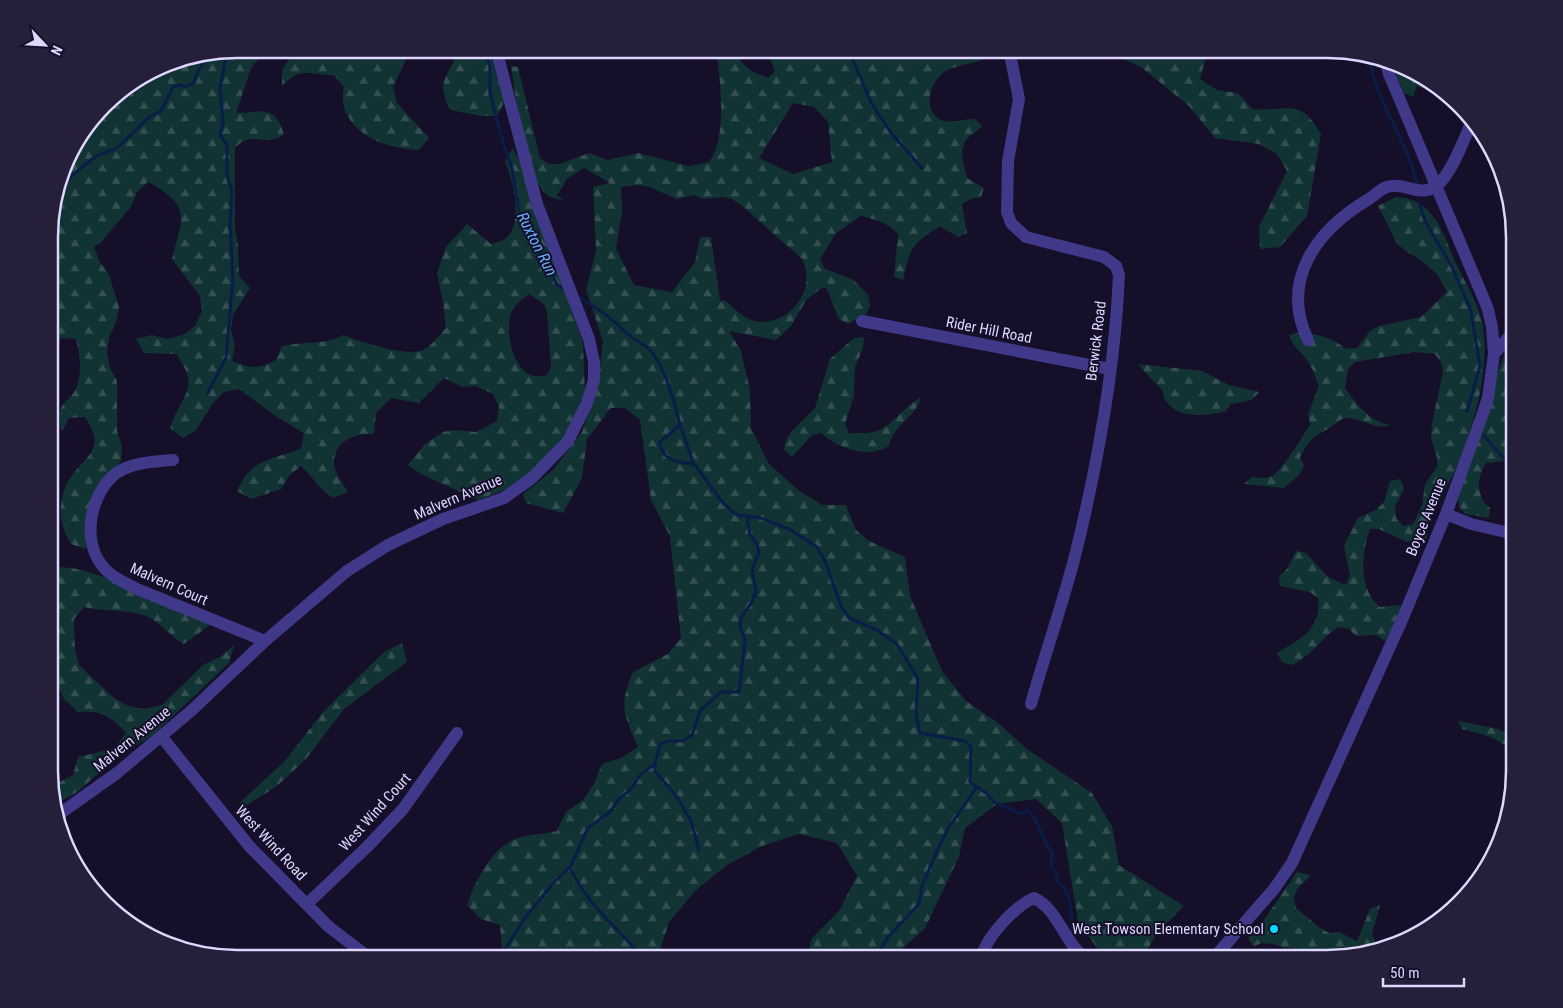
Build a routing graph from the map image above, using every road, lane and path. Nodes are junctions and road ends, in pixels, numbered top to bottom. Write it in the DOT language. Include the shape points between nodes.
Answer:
graph roads {
  1 [pos="498,58"];
  2 [pos="1011,58"];
  3 [pos="1388,68"];
  4 [pos="1469,127"];
  5 [pos="1437,186"];
  6 [pos="862,321"];
  7 [pos="1308,340"];
  8 [pos="1505,342"];
  9 [pos="1494,354"];
  10 [pos="1110,369"];
  11 [pos="173,460"];
  12 [pos="1446,514"];
  13 [pos="1506,532"];
  14 [pos="265,640"];
  15 [pos="1030,704"];
  16 [pos="457,733"];
  17 [pos="161,736"];
  18 [pos="62,812"];
  19 [pos="307,904"];
  20 [pos="359,950"];
  21 [pos="983,950"];
  22 [pos="1078,950"];
  23 [pos="1221,950"];
  1 -- 14 [label="street, Malvern Avenue" via="530,179 589,339 594,380 587,403 564,446 532,478 504,498 443,520 388,546 347,571"];
  2 -- 10 [label="street, Berwick Road" via="1018,99 1008,161 1007,212 1011,223 1026,237 1104,256 1116,266 1119,275 1118,303"];
  3 -- 5 [label="street, Boyce Avenue"];
  4 -- 5 [label="street" via="1447,173"];
  5 -- 7 [label="street" via="1421,191 1393,185 1380,190 1322,235 1305,263 1299,290 1299,314"];
  5 -- 9 [label="street, Boyce Avenue" via="1488,309"];
  6 -- 10 [label="street, Rider Hill Road"];
  8 -- 9 [label="street"];
  9 -- 12 [label="street, Boyce Avenue" via="1488,398"];
  10 -- 15 [label="street, Berwick Road" via="1075,553"];
  11 -- 14 [label="street, Malvern Court" via="127,468 114,475 102,490 90,522 90,534 98,559 117,579 137,590"];
  12 -- 13 [label="street" via="1470,524"];
  12 -- 23 [label="street, Boyce Avenue" via="1292,863 1274,889"];
  14 -- 17 [label="street, Malvern Avenue"];
  16 -- 19 [label="street, West Wind Court" via="403,809"];
  17 -- 18 [label="street, Malvern Avenue"];
  17 -- 19 [label="street, West Wind Road" via="245,841"];
  19 -- 20 [label="street, West Wind Road" via="329,927"];
  21 -- 22 [label="street" via="1004,921 1034,898 1053,914"];
}
